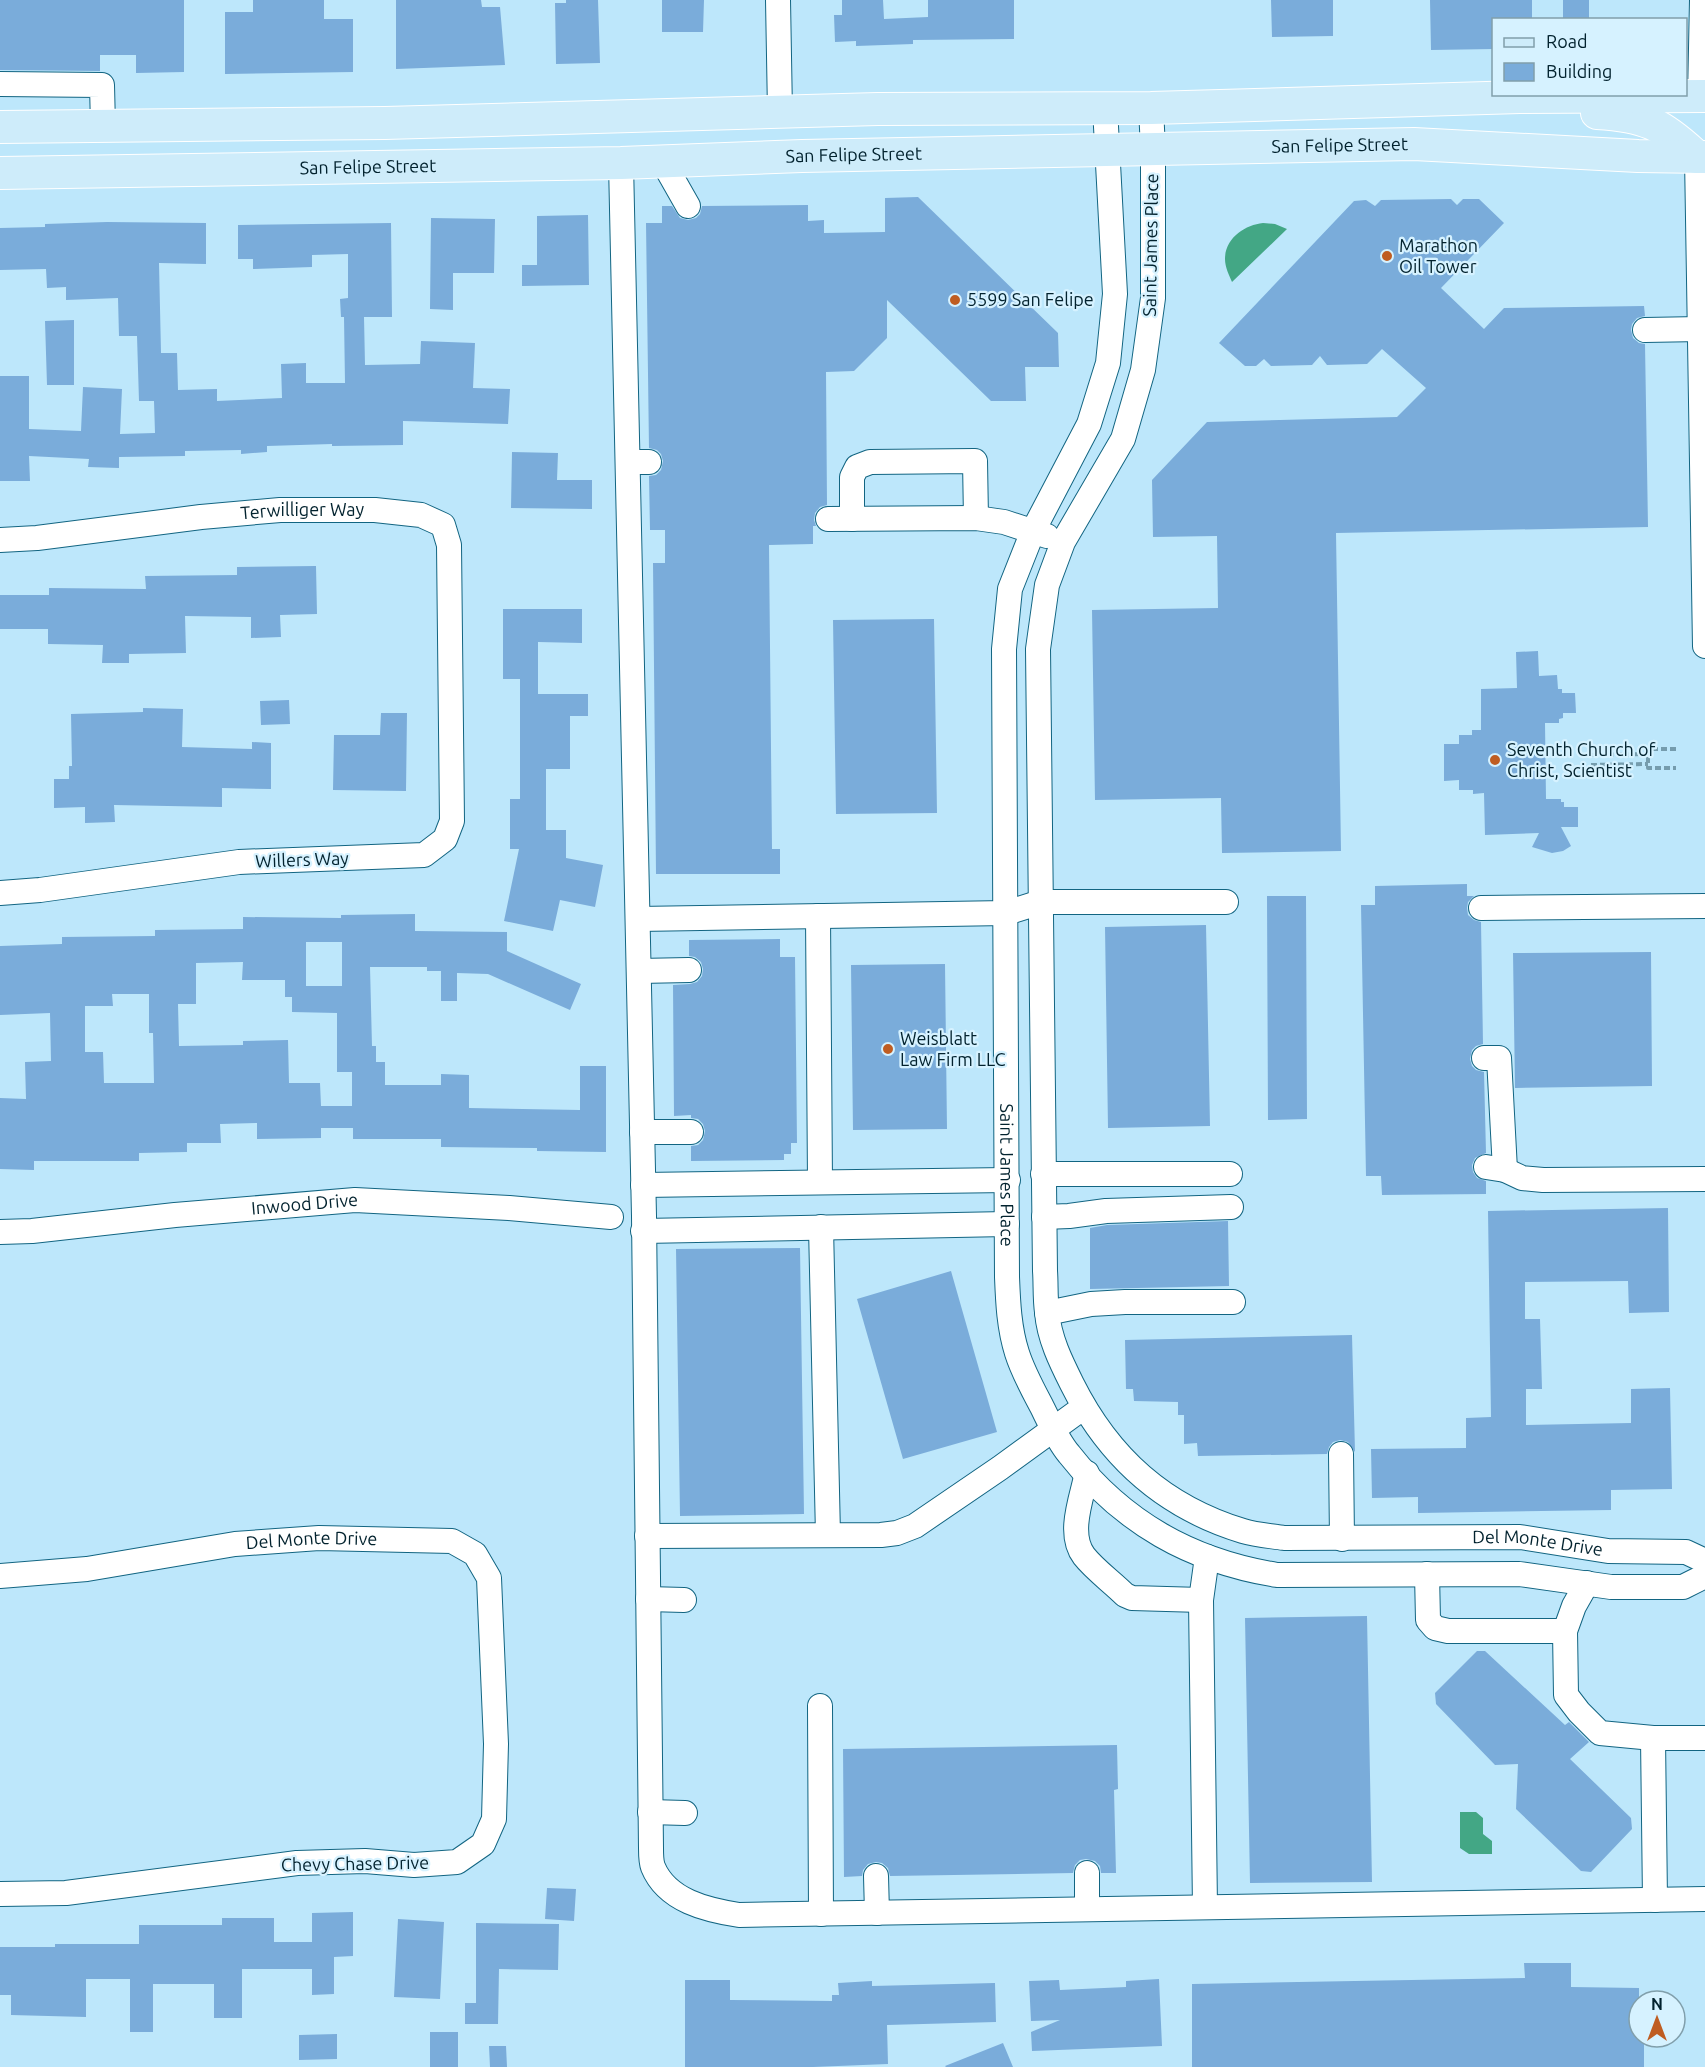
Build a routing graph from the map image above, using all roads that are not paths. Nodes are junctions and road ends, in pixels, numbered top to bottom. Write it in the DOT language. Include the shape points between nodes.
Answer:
graph roads {
  1 [pos="778,0"];
  2 [pos="1702,0"];
  3 [pos="0,84"];
  4 [pos="1702,96"];
  5 [pos="1520,97"];
  6 [pos="1106,108"];
  7 [pos="1151,108"];
  8 [pos="780,112"];
  9 [pos="619,118"];
  10 [pos="306,123"];
  11 [pos="103,126"];
  12 [pos="0,127"];
  13 [pos="1153,148"];
  14 [pos="1107,150"];
  15 [pos="1702,153"];
  16 [pos="663,162"];
  17 [pos="621,163"];
  18 [pos="306,169"];
  19 [pos="0,172"];
  20 [pos="688,206"];
  21 [pos="1700,328"];
  22 [pos="1645,330"];
  23 [pos="976,518"];
  24 [pos="828,519"];
  25 [pos="852,519"];
  26 [pos="1033,531"];
  27 [pos="0,540"];
  28 [pos="1063,542"];
  29 [pos="1705,575"];
  30 [pos="1705,646"];
  31 [pos="452,686"];
  32 [pos="0,892"];
  33 [pos="1041,902"];
  34 [pos="1226,902"];
  35 [pos="1705,906"];
  36 [pos="1481,908"];
  37 [pos="1006,913"];
  38 [pos="818,916"];
  39 [pos="638,919"];
  40 [pos="689,970"];
  41 [pos="639,971"];
  42 [pos="1484,1058"];
  43 [pos="642,1132"];
  44 [pos="691,1132"];
  45 [pos="1043,1174"];
  46 [pos="1230,1174"];
  47 [pos="1705,1179"];
  48 [pos="1008,1180"];
  49 [pos="820,1182"];
  50 [pos="643,1185"];
  51 [pos="1231,1207"];
  52 [pos="611,1217"];
  53 [pos="1044,1217"];
  54 [pos="1007,1224"];
  55 [pos="821,1227"];
  56 [pos="644,1231"];
  57 [pos="0,1232"];
  58 [pos="1233,1302"];
  59 [pos="1047,1313"];
  60 [pos="1083,1407"];
  61 [pos="1054,1429"];
  62 [pos="1341,1454"];
  63 [pos="1087,1473"];
  64 [pos="1208,1519"];
  65 [pos="828,1535"];
  66 [pos="647,1536"];
  67 [pos="1342,1539"];
  68 [pos="1368,1539"];
  69 [pos="1207,1557"];
  70 [pos="1705,1561"];
  71 [pos="1427,1574"];
  72 [pos="1369,1575"];
  73 [pos="0,1576"];
  74 [pos="1705,1576"];
  75 [pos="1587,1583"];
  76 [pos="648,1599"];
  77 [pos="684,1600"];
  78 [pos="1201,1600"];
  79 [pos="1565,1631"];
  80 [pos="494,1695"];
  81 [pos="820,1706"];
  82 [pos="1653,1738"];
  83 [pos="1705,1738"];
  84 [pos="650,1812"];
  85 [pos="685,1813"];
  86 [pos="1087,1873"];
  87 [pos="876,1876"];
  88 [pos="0,1894"];
  89 [pos="1705,1899"];
  90 [pos="1655,1900"];
  91 [pos="1205,1907"];
  92 [pos="1087,1909"];
  93 [pos="877,1913"];
  94 [pos="821,1914"];
  1 -- 8 [label="street"];
  2 -- 4 [label="street"];
  3 -- 11 [label="street" via="102,85"];
  4 -- 5 [label="main road"];
  5 -- 7 [label="main road"];
  5 -- 15 [label="main road" via="1562,110 1638,118"];
  6 -- 7 [label="main road"];
  6 -- 8 [label="main road"];
  6 -- 14 [label="street, Saint James Place"];
  7 -- 13 [label="street, Saint James Place"];
  8 -- 9 [label="main road"];
  9 -- 10 [label="main road"];
  9 -- 17 [label="main road"];
  10 -- 11 [label="main road"];
  10 -- 18 [label="main road"];
  11 -- 12 [label="main road"];
  13 -- 14 [label="main road, San Felipe Street"];
  13 -- 15 [label="main road, San Felipe Street" via="1414,144 1638,156"];
  13 -- 28 [label="street, Saint James Place" via="1153,298 1143,370 1123,439"];
  14 -- 16 [label="main road, San Felipe Street"];
  14 -- 26 [label="street, Saint James Place" via="1115,294 1108,363 1089,424"];
  15 -- 21 [label="street"];
  16 -- 17 [label="main road, San Felipe Street"];
  16 -- 20 [label="street"];
  17 -- 18 [label="main road, San Felipe Street"];
  17 -- 39 [label="street" via="639,462 646,850"];
  18 -- 19 [label="main road, San Felipe Street"];
  21 -- 22 [label="street"];
  21 -- 29 [label="street"];
  23 -- 25 [label="street"];
  23 -- 25 [label="street" via="975,461 870,462 857,467 852,477"];
  23 -- 26 [label="street"];
  24 -- 25 [label="street"];
  26 -- 28 [label="street"];
  26 -- 37 [label="street, Saint James Place" via="1010,590 1004,649"];
  27 -- 31 [label="street, Terwilliger Way" via="280,510 375,510 421,515 443,525 449,545"];
  28 -- 33 [label="street, Saint James Place" via="1047,585 1038,649"];
  29 -- 30 [label="street"];
  31 -- 32 [label="street, Willers Way" via="452,821 445,839 424,855 238,862 40,890"];
  33 -- 34 [label="street"];
  33 -- 37 [label="street"];
  33 -- 45 [label="street, Saint James Place"];
  35 -- 36 [label="street"];
  37 -- 38 [label="street"];
  37 -- 48 [label="street, Saint James Place"];
  38 -- 39 [label="street"];
  38 -- 49 [label="street"];
  39 -- 41 [label="street"];
  40 -- 41 [label="street"];
  41 -- 43 [label="street"];
  42 -- 47 [label="street" via="1499,1058 1496,1168 1522,1178 1543,1180"];
  43 -- 44 [label="street"];
  43 -- 50 [label="street"];
  45 -- 46 [label="street"];
  45 -- 53 [label="street, Saint James Place"];
  48 -- 49 [label="street"];
  48 -- 54 [label="street, Saint James Place"];
  49 -- 50 [label="street"];
  50 -- 56 [label="street"];
  51 -- 53 [label="street"];
  52 -- 57 [label="street, Inwood Drive" via="355,1200"];
  53 -- 59 [label="street, Saint James Place"];
  54 -- 55 [label="street"];
  54 -- 61 [label="street, Saint James Place" via="1009,1316 1017,1353"];
  55 -- 56 [label="street"];
  55 -- 65 [label="street"];
  56 -- 66 [label="street"];
  58 -- 59 [label="street" via="1102,1303"];
  59 -- 60 [label="street, Saint James Place" via="1057,1353"];
  60 -- 61 [label="street"];
  60 -- 64 [label="street, Saint James Place" via="1111,1447 1143,1479"];
  61 -- 63 [label="street, Saint James Place" via="1068,1454"];
  61 -- 65 [label="street" via="915,1526 889,1534"];
  62 -- 67 [label="street"];
  63 -- 69 [label="street, Saint James Place" via="1116,1504 1161,1537"];
  63 -- 78 [label="street" via="1076,1530 1084,1555 1132,1598"];
  64 -- 67 [label="street, Del Monte Drive" via="1284,1539"];
  65 -- 66 [label="street"];
  66 -- 76 [label="street"];
  67 -- 68 [label="street, Del Monte Drive"];
  68 -- 70 [label="street, Del Monte Drive" via="1520,1537 1608,1551 1686,1552"];
  68 -- 72 [label="street"];
  69 -- 72 [label="street, Del Monte Drive" via="1277,1575"];
  69 -- 78 [label="street"];
  71 -- 72 [label="street, Del Monte Drive"];
  71 -- 75 [label="street, Del Monte Drive" via="1519,1574"];
  71 -- 79 [label="street" via="1428,1620 1435,1628"];
  73 -- 80 [label="street, Del Monte Drive" via="87,1569 235,1544 319,1539 452,1541 475,1554 489,1578"];
  74 -- 75 [label="street, Del Monte Drive" via="1683,1587"];
  75 -- 79 [label="street"];
  76 -- 77 [label="street"];
  76 -- 84 [label="street"];
  78 -- 91 [label="street"];
  79 -- 82 [label="street" via="1566,1695 1579,1712 1600,1733"];
  80 -- 88 [label="street, Chevy Chase Drive" via="494,1819 483,1844 457,1862 297,1863 66,1893"];
  81 -- 94 [label="street"];
  82 -- 83 [label="street"];
  82 -- 90 [label="street"];
  84 -- 85 [label="street"];
  84 -- 94 [label="street" via="653,1866 667,1887 687,1902 739,1915"];
  86 -- 92 [label="street"];
  87 -- 93 [label="street"];
  89 -- 90 [label="street"];
  90 -- 91 [label="street"];
  91 -- 92 [label="street"];
  92 -- 93 [label="street"];
  93 -- 94 [label="street"];
}
